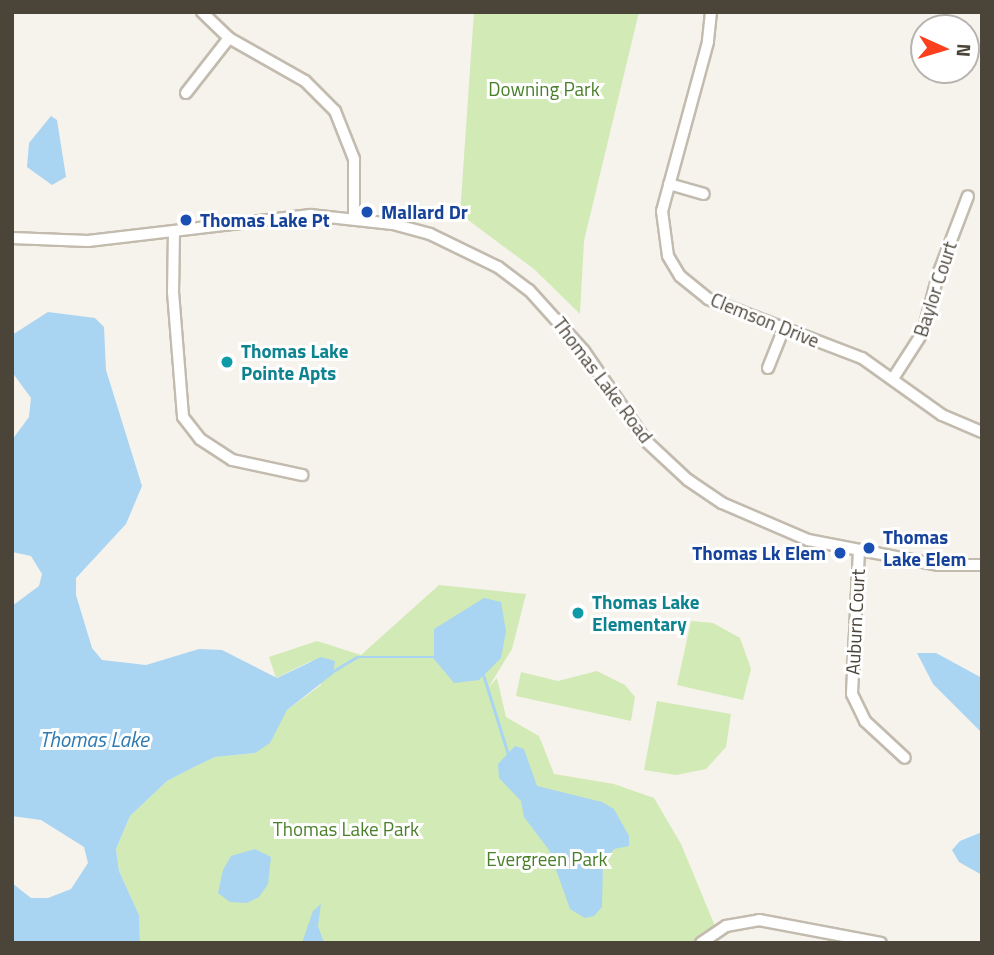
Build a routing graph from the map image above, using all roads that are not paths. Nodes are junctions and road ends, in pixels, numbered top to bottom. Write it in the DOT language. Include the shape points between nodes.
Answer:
graph roads {
  1 [pos="202,12"];
  2 [pos="711,12"];
  3 [pos="229,38"];
  4 [pos="186,93"];
  5 [pos="669,184"];
  6 [pos="704,194"];
  7 [pos="968,196"];
  8 [pos="354,218"];
  9 [pos="174,231"];
  10 [pos="12,238"];
  11 [pos="784,328"];
  12 [pos="768,368"];
  13 [pos="894,377"];
  14 [pos="982,432"];
  15 [pos="302,475"];
  16 [pos="859,550"];
  17 [pos="982,565"];
  18 [pos="905,758"];
  19 [pos="818,931"];
  20 [pos="701,943"];
  21 [pos="817,943"];
  22 [pos="881,943"];
  1 -- 3 [label="street"];
  2 -- 5 [label="street, Clemson Drive" via="708,42"];
  3 -- 4 [label="street"];
  3 -- 8 [label="street" via="304,81 335,111 354,159"];
  5 -- 6 [label="street"];
  5 -- 11 [label="street, Clemson Drive" via="662,233 680,276 708,299"];
  7 -- 13 [label="street, Baylor Court" via="939,272 923,332"];
  8 -- 9 [label="street, Thomas Lake Road" via="263,217"];
  8 -- 16 [label="street, Thomas Lake Road" via="430,234 498,268 561,321 639,432 688,480 764,524"];
  9 -- 10 [label="street, Thomas Lake Road" via="88,241"];
  9 -- 15 [label="street" via="173,292 183,418 200,439 232,460"];
  11 -- 12 [label="street"];
  11 -- 13 [label="street, Clemson Drive" via="862,358"];
  13 -- 14 [label="street, Clemson Drive" via="942,415"];
  16 -- 17 [label="street, Thomas Lake Road" via="938,565"];
  16 -- 18 [label="street, Auburn Court" via="852,694 865,721"];
  19 -- 20 [label="street" via="759,920 726,926"];
  19 -- 21 [label="street"];
  19 -- 22 [label="street"];
}
